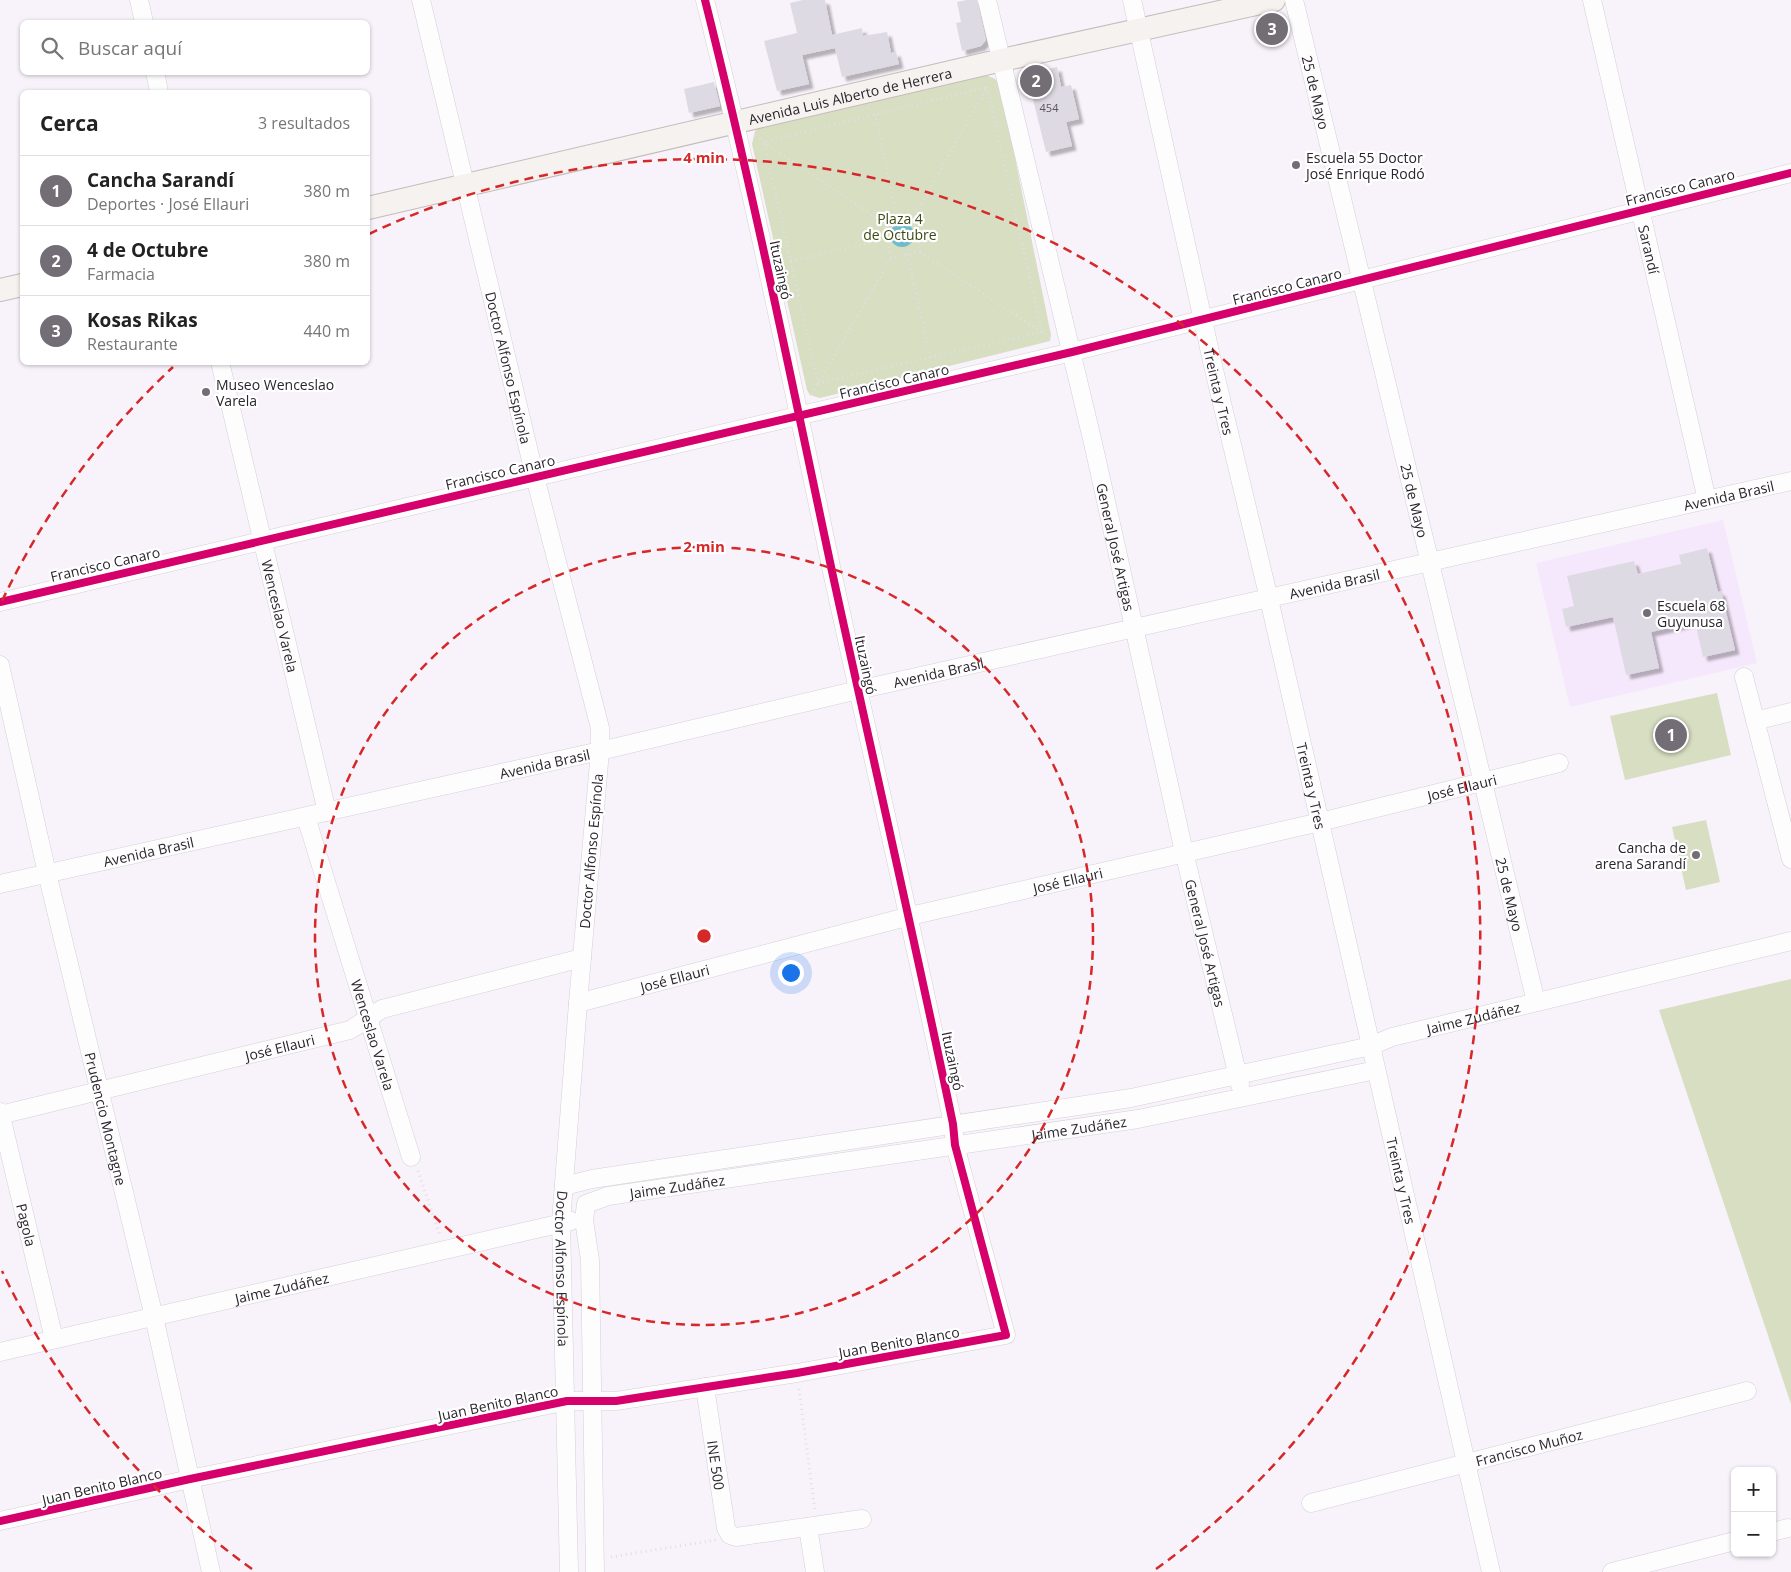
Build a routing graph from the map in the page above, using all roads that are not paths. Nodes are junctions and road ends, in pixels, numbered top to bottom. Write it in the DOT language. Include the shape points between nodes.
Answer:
graph roads {
  1 [pos="139,0"];
  2 [pos="421,0"];
  3 [pos="705,0"];
  4 [pos="987,0"];
  5 [pos="1132,0"];
  6 [pos="1274,0"];
  7 [pos="1294,0"];
  8 [pos="1592,0"];
  9 [pos="144,20"];
  10 [pos="1139,31"];
  11 [pos="1002,60"];
  12 [pos="156,75"];
  13 [pos="160,90"];
  14 [pos="736,123"];
  15 [pos="1791,172"];
  16 [pos="466,187"];
  17 [pos="370,208"];
  18 [pos="1639,210"];
  19 [pos="1361,280"];
  20 [pos="20,285"];
  21 [pos="0,290"];
  22 [pos="1203,320"];
  23 [pos="1072,352"];
  24 [pos="221,365"];
  25 [pos="799,416"];
  26 [pos="535,477"];
  27 [pos="1791,481"];
  28 [pos="1707,500"];
  29 [pos="261,540"];
  30 [pos="1430,562"];
  31 [pos="1269,599"];
  32 [pos="0,602"];
  33 [pos="1136,630"];
  34 [pos="0,665"];
  35 [pos="1744,676"];
  36 [pos="858,690"];
  37 [pos="1791,712"];
  38 [pos="1755,720"];
  39 [pos="600,751"];
  40 [pos="1559,763"];
  41 [pos="1482,782"];
  42 [pos="327,812"];
  43 [pos="306,817"];
  44 [pos="1320,822"];
  45 [pos="1184,852"];
  46 [pos="1791,859"];
  47 [pos="47,873"];
  48 [pos="0,884"];
  49 [pos="910,916"];
  50 [pos="1791,941"];
  51 [pos="582,958"];
  52 [pos="1536,1002"];
  53 [pos="578,1003"];
  54 [pos="367,1019"];
  55 [pos="1371,1046"];
  56 [pos="1376,1070"];
  57 [pos="1238,1074"];
  58 [pos="99,1091"];
  59 [pos="1243,1096"];
  60 [pos="0,1114"];
  61 [pos="953,1124"];
  62 [pos="955,1145"];
  63 [pos="411,1157"];
  64 [pos="564,1186"];
  65 [pos="585,1212"];
  66 [pos="561,1222"];
  67 [pos="154,1317"];
  68 [pos="1006,1335"];
  69 [pos="54,1339"];
  70 [pos="0,1352"];
  71 [pos="705,1387"];
  72 [pos="1747,1390"];
  73 [pos="566,1401"];
  74 [pos="593,1401"];
  75 [pos="1467,1462"];
  76 [pos="190,1479"];
  77 [pos="1311,1503"];
  78 [pos="862,1519"];
  79 [pos="0,1521"];
  80 [pos="812,1526"];
  81 [pos="1731,1542"];
  82 [pos="595,1566"];
  83 [pos="210,1572"];
  84 [pos="569,1572"];
  85 [pos="815,1572"];
  86 [pos="1491,1572"];
  87 [pos="1612,1572"];
  1 -- 9 [label="street"];
  2 -- 16 [label="street, Doctor Alfonso Espínola"];
  3 -- 14 [label="street, Ituzaingó"];
  4 -- 11 [label="street, General José Artigas"];
  5 -- 10 [label="street, Treinta y Tres"];
  6 -- 10 [label="main road, Avenida Luis Alberto de Herrera"];
  7 -- 19 [label="street, 25 de Mayo"];
  8 -- 18 [label="street, Sarandí"];
  10 -- 11 [label="main road, Avenida Luis Alberto de Herrera"];
  10 -- 22 [label="street, Treinta y Tres"];
  11 -- 14 [label="main road, Avenida Luis Alberto de Herrera"];
  11 -- 23 [label="street, General José Artigas"];
  12 -- 13 [label="street"];
  14 -- 16 [label="main road, Avenida Luis Alberto de Herrera"];
  14 -- 25 [label="street, Ituzaingó"];
  15 -- 18 [label="street, Francisco Canaro"];
  16 -- 17 [label="main road, Avenida Luis Alberto de Herrera"];
  16 -- 26 [label="street, Doctor Alfonso Espínola"];
  18 -- 19 [label="street, Francisco Canaro"];
  18 -- 28 [label="street, Sarandí"];
  19 -- 22 [label="street, Francisco Canaro"];
  19 -- 30 [label="street, 25 de Mayo"];
  20 -- 21 [label="main road"];
  22 -- 23 [label="street, Francisco Canaro"];
  22 -- 31 [label="street, Treinta y Tres"];
  23 -- 25 [label="street, Francisco Canaro"];
  23 -- 33 [label="street, General José Artigas"];
  24 -- 29 [label="street, Wenceslao Varela"];
  25 -- 26 [label="street, Francisco Canaro"];
  25 -- 36 [label="street, Ituzaingó"];
  26 -- 29 [label="street, Francisco Canaro"];
  26 -- 39 [label="street, Doctor Alfonso Espínola" via="600,728"];
  27 -- 28 [label="street, Avenida Brasil"];
  28 -- 30 [label="street, Avenida Brasil"];
  29 -- 32 [label="street, Francisco Canaro"];
  29 -- 42 [label="street, Wenceslao Varela"];
  30 -- 31 [label="street, Avenida Brasil"];
  30 -- 41 [label="street, 25 de Mayo"];
  31 -- 33 [label="street, Avenida Brasil"];
  31 -- 44 [label="street, Treinta y Tres"];
  33 -- 36 [label="street, Avenida Brasil"];
  33 -- 45 [label="street, General José Artigas"];
  34 -- 47 [label="street, Prudencio Montagne"];
  35 -- 38 [label="street"];
  36 -- 39 [label="street, Avenida Brasil"];
  36 -- 49 [label="street, Ituzaingó"];
  37 -- 38 [label="street"];
  38 -- 46 [label="street"];
  39 -- 42 [label="street, Avenida Brasil"];
  39 -- 51 [label="street, Doctor Alfonso Espínola"];
  40 -- 41 [label="street, José Ellauri"];
  41 -- 44 [label="street, José Ellauri"];
  41 -- 52 [label="street, 25 de Mayo"];
  42 -- 43 [label="street, Avenida Brasil"];
  43 -- 47 [label="street, Avenida Brasil"];
  43 -- 54 [label="street, Wenceslao Varela"];
  44 -- 45 [label="street, José Ellauri"];
  44 -- 55 [label="street, Treinta y Tres"];
  45 -- 49 [label="street, José Ellauri"];
  45 -- 57 [label="street, General José Artigas"];
  47 -- 48 [label="street, Avenida Brasil"];
  47 -- 58 [label="street, Prudencio Montagne"];
  49 -- 53 [label="street, José Ellauri"];
  49 -- 61 [label="street, Ituzaingó"];
  50 -- 52 [label="street, Jaime Zudáñez"];
  51 -- 53 [label="street, Doctor Alfonso Espínola"];
  51 -- 54 [label="street, José Ellauri" via="382,1009"];
  52 -- 55 [label="street, Jaime Zudáñez" via="1392,1037"];
  53 -- 64 [label="street, Doctor Alfonso Espínola"];
  54 -- 58 [label="street, José Ellauri" via="350,1030"];
  54 -- 63 [label="street, Wenceslao Varela"];
  55 -- 56 [label="street, Treinta y Tres"];
  55 -- 57 [label="street, Jaime Zudáñez"];
  56 -- 59 [label="street, Jaime Zudáñez"];
  56 -- 75 [label="street, Treinta y Tres"];
  57 -- 59 [label="street, General José Artigas"];
  57 -- 61 [label="street, Jaime Zudáñez" via="1131,1098"];
  58 -- 60 [label="street, José Ellauri"];
  58 -- 67 [label="street, Prudencio Montagne"];
  59 -- 62 [label="street, Jaime Zudáñez" via="1138,1120"];
  60 -- 69 [label="street, Pagola"];
  61 -- 62 [label="street, Ituzaingó"];
  61 -- 64 [label="street, Jaime Zudáñez" via="592,1179"];
  62 -- 65 [label="street, Jaime Zudáñez" via="608,1196"];
  62 -- 68 [label="street, Ituzaingó"];
  64 -- 65 [label="street"];
  64 -- 66 [label="street, Doctor Alfonso Espínola"];
  65 -- 66 [label="street, Jaime Zudáñez"];
  65 -- 74 [label="street, Doctor Alfonso Espínola" via="590,1260"];
  66 -- 67 [label="street, Jaime Zudáñez"];
  66 -- 73 [label="street, Doctor Alfonso Espínola"];
  67 -- 69 [label="street, Jaime Zudáñez"];
  67 -- 76 [label="street, Prudencio Montagne"];
  68 -- 71 [label="street, Juan Benito Blanco"];
  69 -- 70 [label="street, Jaime Zudáñez"];
  71 -- 74 [label="street, Juan Benito Blanco"];
  71 -- 80 [label="street, INE 500" via="726,1528 730,1535 736,1537"];
  72 -- 75 [label="street, Francisco Muñoz"];
  73 -- 74 [label="street, Juan Benito Blanco"];
  73 -- 76 [label="street, Juan Benito Blanco"];
  73 -- 84 [label="street, Doctor Alfonso Espínola"];
  74 -- 82 [label="street, Doctor Alfonso Espínola"];
  75 -- 77 [label="street, Francisco Muñoz"];
  75 -- 86 [label="street, Treinta y Tres"];
  76 -- 79 [label="street, Juan Benito Blanco"];
  76 -- 83 [label="street, Prudencio Montagne"];
  78 -- 80 [label="street"];
  80 -- 85 [label="street"];
  81 -- 87 [label="street"];
}
